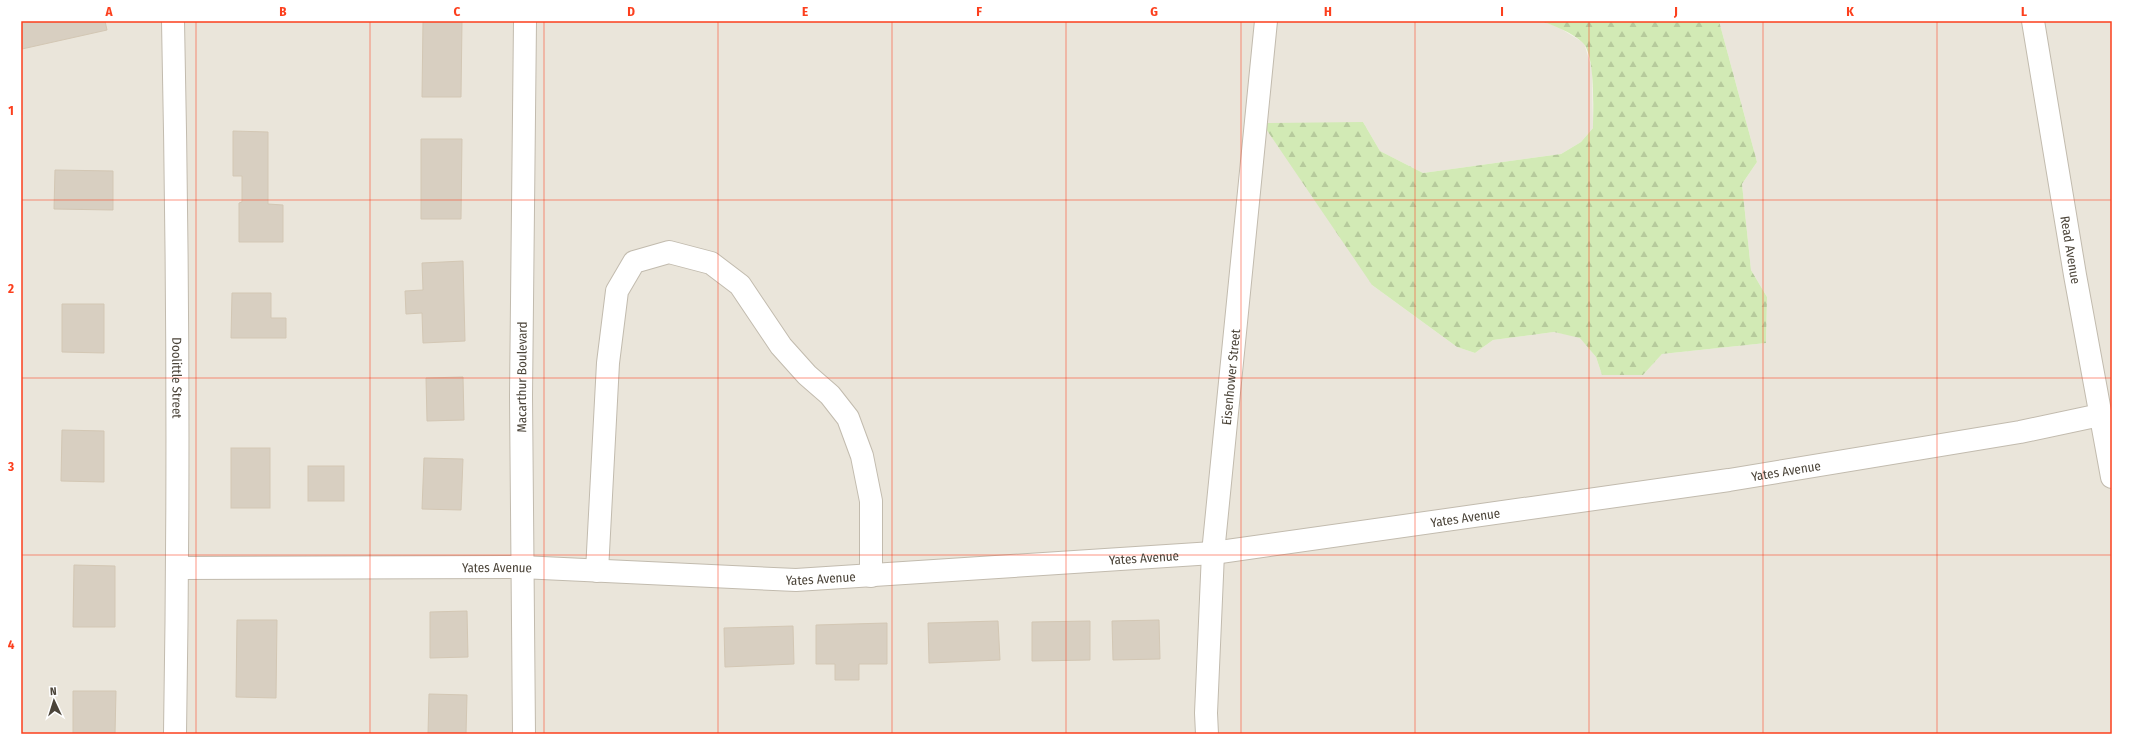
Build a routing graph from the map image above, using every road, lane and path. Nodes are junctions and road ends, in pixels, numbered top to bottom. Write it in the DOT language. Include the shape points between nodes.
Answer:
graph roads {
  1 [pos="173,21"];
  2 [pos="525,21"];
  3 [pos="1262,21"];
  4 [pos="1266,21"];
  5 [pos="2033,21"];
  6 [pos="2100,415"];
  7 [pos="2112,477"];
  8 [pos="1213,553"];
  9 [pos="521,567"];
  10 [pos="178,568"];
  11 [pos="597,571"];
  12 [pos="871,576"];
  13 [pos="175,734"];
  14 [pos="524,734"];
  15 [pos="1207,734"];
  1 -- 10 [label="street, Doolittle Street"];
  2 -- 9 [label="street, Macarthur Boulevard"];
  3 -- 4 [label="street"];
  4 -- 8 [label="street, Eisenhower Street"];
  5 -- 6 [label="street, Read Avenue"];
  6 -- 7 [label="street, Read Avenue"];
  6 -- 8 [label="street, Yates Avenue" via="2020,432 1728,480"];
  8 -- 12 [label="street, Yates Avenue"];
  8 -- 15 [label="street, Eisenhower Street"];
  9 -- 10 [label="street, Yates Avenue"];
  9 -- 11 [label="street, Yates Avenue"];
  9 -- 14 [label="street, Macarthur Boulevard"];
  10 -- 13 [label="street, Doolittle Street"];
  11 -- 12 [label="street, Yates Avenue" via="796,580"];
  11 -- 12 [label="street" via="608,363 617,291 634,262 669,252 711,263 740,284 781,346 807,375 830,395 848,418 862,456 871,501"];
}
